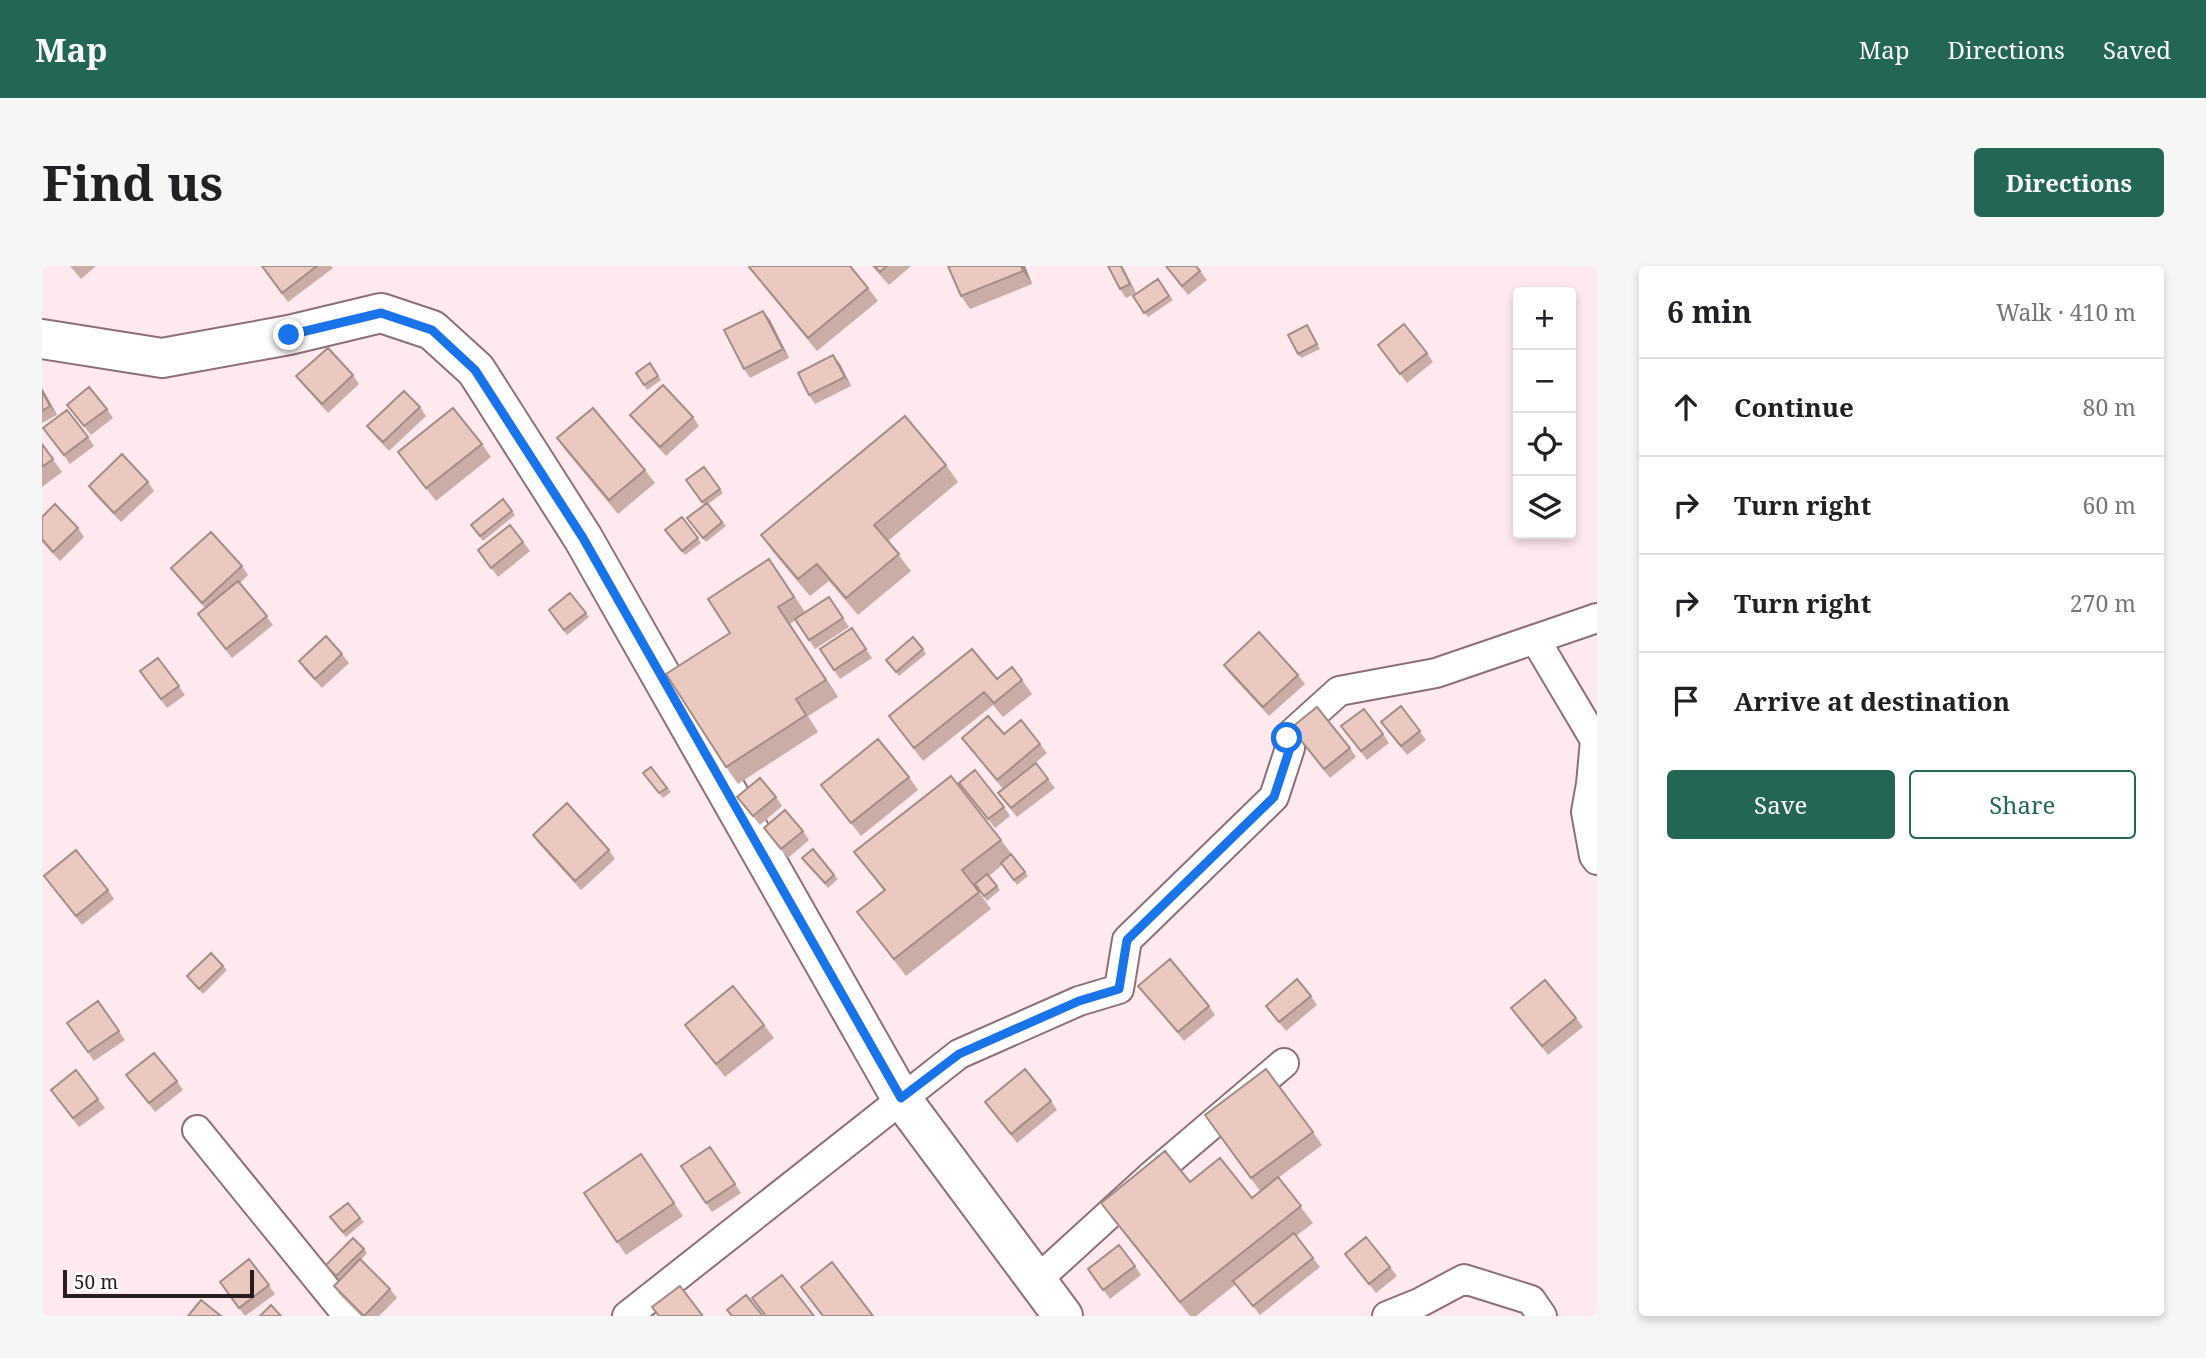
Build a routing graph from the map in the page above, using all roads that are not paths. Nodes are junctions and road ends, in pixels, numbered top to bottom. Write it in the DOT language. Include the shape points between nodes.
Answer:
graph roads {
  1 [pos="42,340"];
  2 [pos="1597,618"];
  3 [pos="1535,639"];
  4 [pos="1597,860"];
  5 [pos="1284,1063"];
  6 [pos="901,1098"];
  7 [pos="197,1130"];
  8 [pos="1037,1280"];
  9 [pos="348,1316"];
  10 [pos="627,1316"];
  11 [pos="1063,1316"];
  12 [pos="1387,1316"];
  13 [pos="1542,1316"];
  1 -- 6 [label="main road" via="162,358 381,313 432,330 475,370 583,538"];
  2 -- 3 [label="street"];
  3 -- 4 [label="street" via="1595,740 1586,812"];
  3 -- 6 [label="street" via="1436,673 1339,691 1287,738 1290,748 1274,797 1127,940 1119,989 1079,1001 959,1054"];
  5 -- 8 [label="street"];
  6 -- 8 [label="main road"];
  6 -- 10 [label="street"];
  7 -- 9 [label="street"];
  8 -- 11 [label="main road"];
  12 -- 13 [label="street" via="1464,1279 1531,1300"];
}
